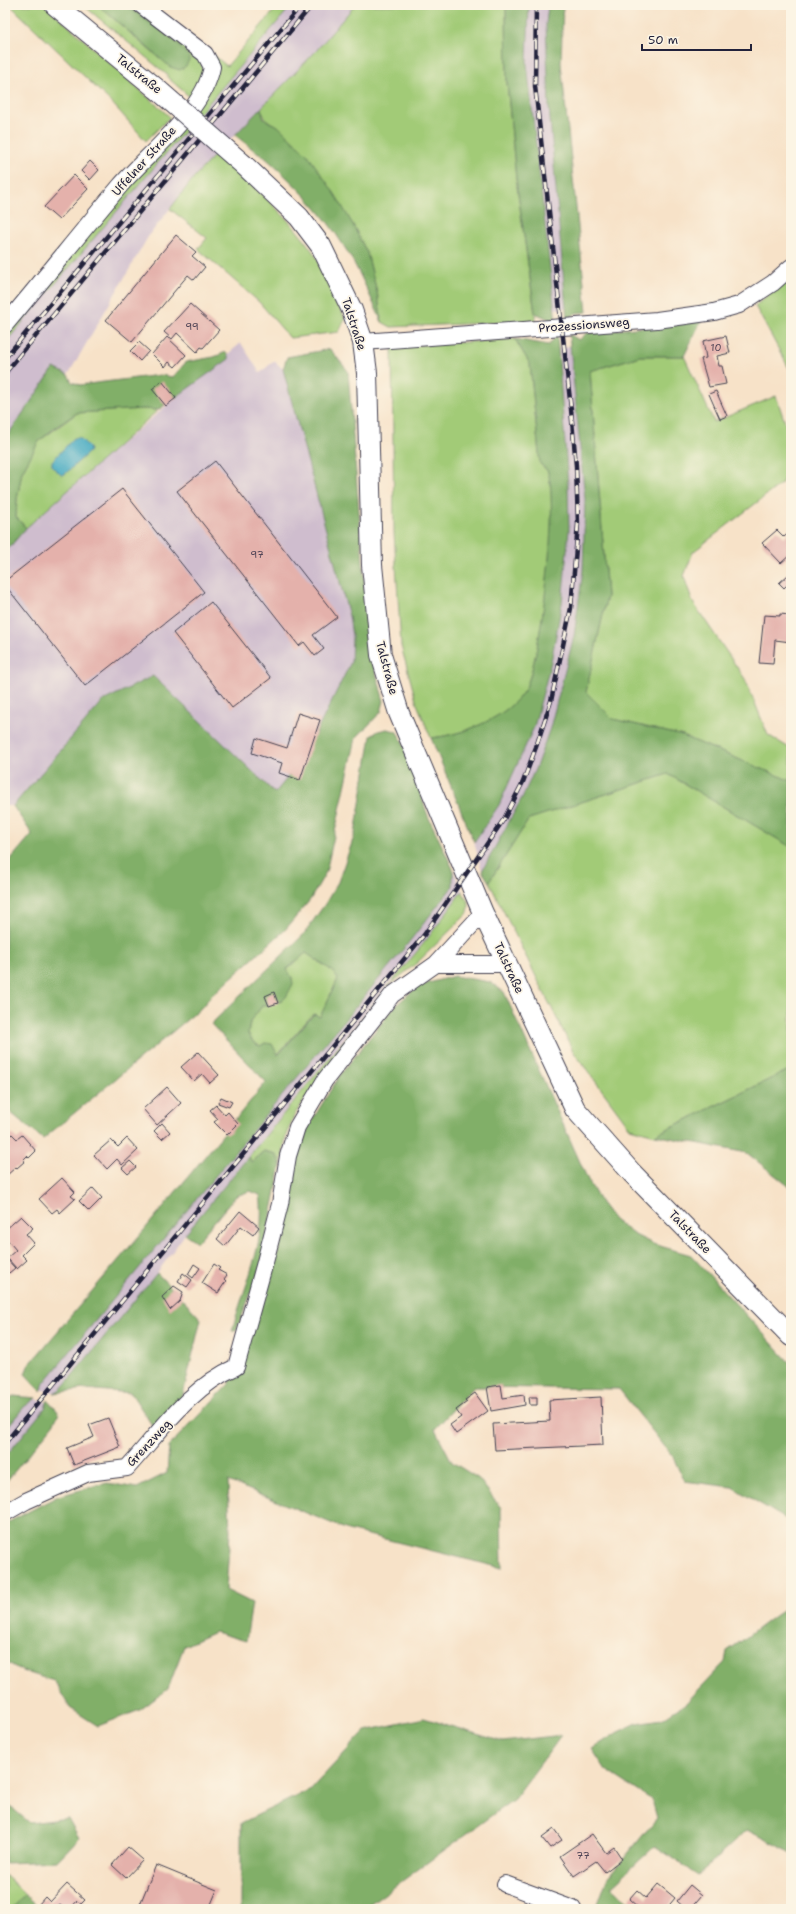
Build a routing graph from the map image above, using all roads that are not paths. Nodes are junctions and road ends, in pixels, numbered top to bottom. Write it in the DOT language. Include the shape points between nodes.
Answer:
graph roads {
  1 [pos="55,5"];
  2 [pos="141,5"];
  3 [pos="791,267"];
  4 [pos="5,325"];
  5 [pos="362,342"];
  6 [pos="483,913"];
  7 [pos="436,964"];
  8 [pos="506,964"];
  9 [pos="791,1336"];
  10 [pos="5,1513"];
  11 [pos="504,1884"];
  12 [pos="573,1909"];
  1 -- 5 [label="street, Talstraße, bridge" via="157,89 244,165 299,218 321,246 352,310"];
  2 -- 4 [label="street, Uffelner Straße" via="205,54 212,67 210,79 190,110 121,185"];
  3 -- 5 [label="street, Prozessionsweg" via="773,283 739,304 714,312 657,320"];
  5 -- 6 [label="street, Talstraße" via="367,373 372,565 381,655 400,713"];
  6 -- 7 [label="street"];
  6 -- 8 [label="street, Talstraße"];
  7 -- 8 [label="street"];
  7 -- 10 [label="street, Grenzweg" via="392,995 325,1080 297,1127 288,1156 280,1204 236,1367 217,1375 194,1393 127,1468 88,1473"];
  8 -- 9 [label="street, Talstraße" via="576,1109 592,1130"];
  11 -- 12 [label="street"];
}
